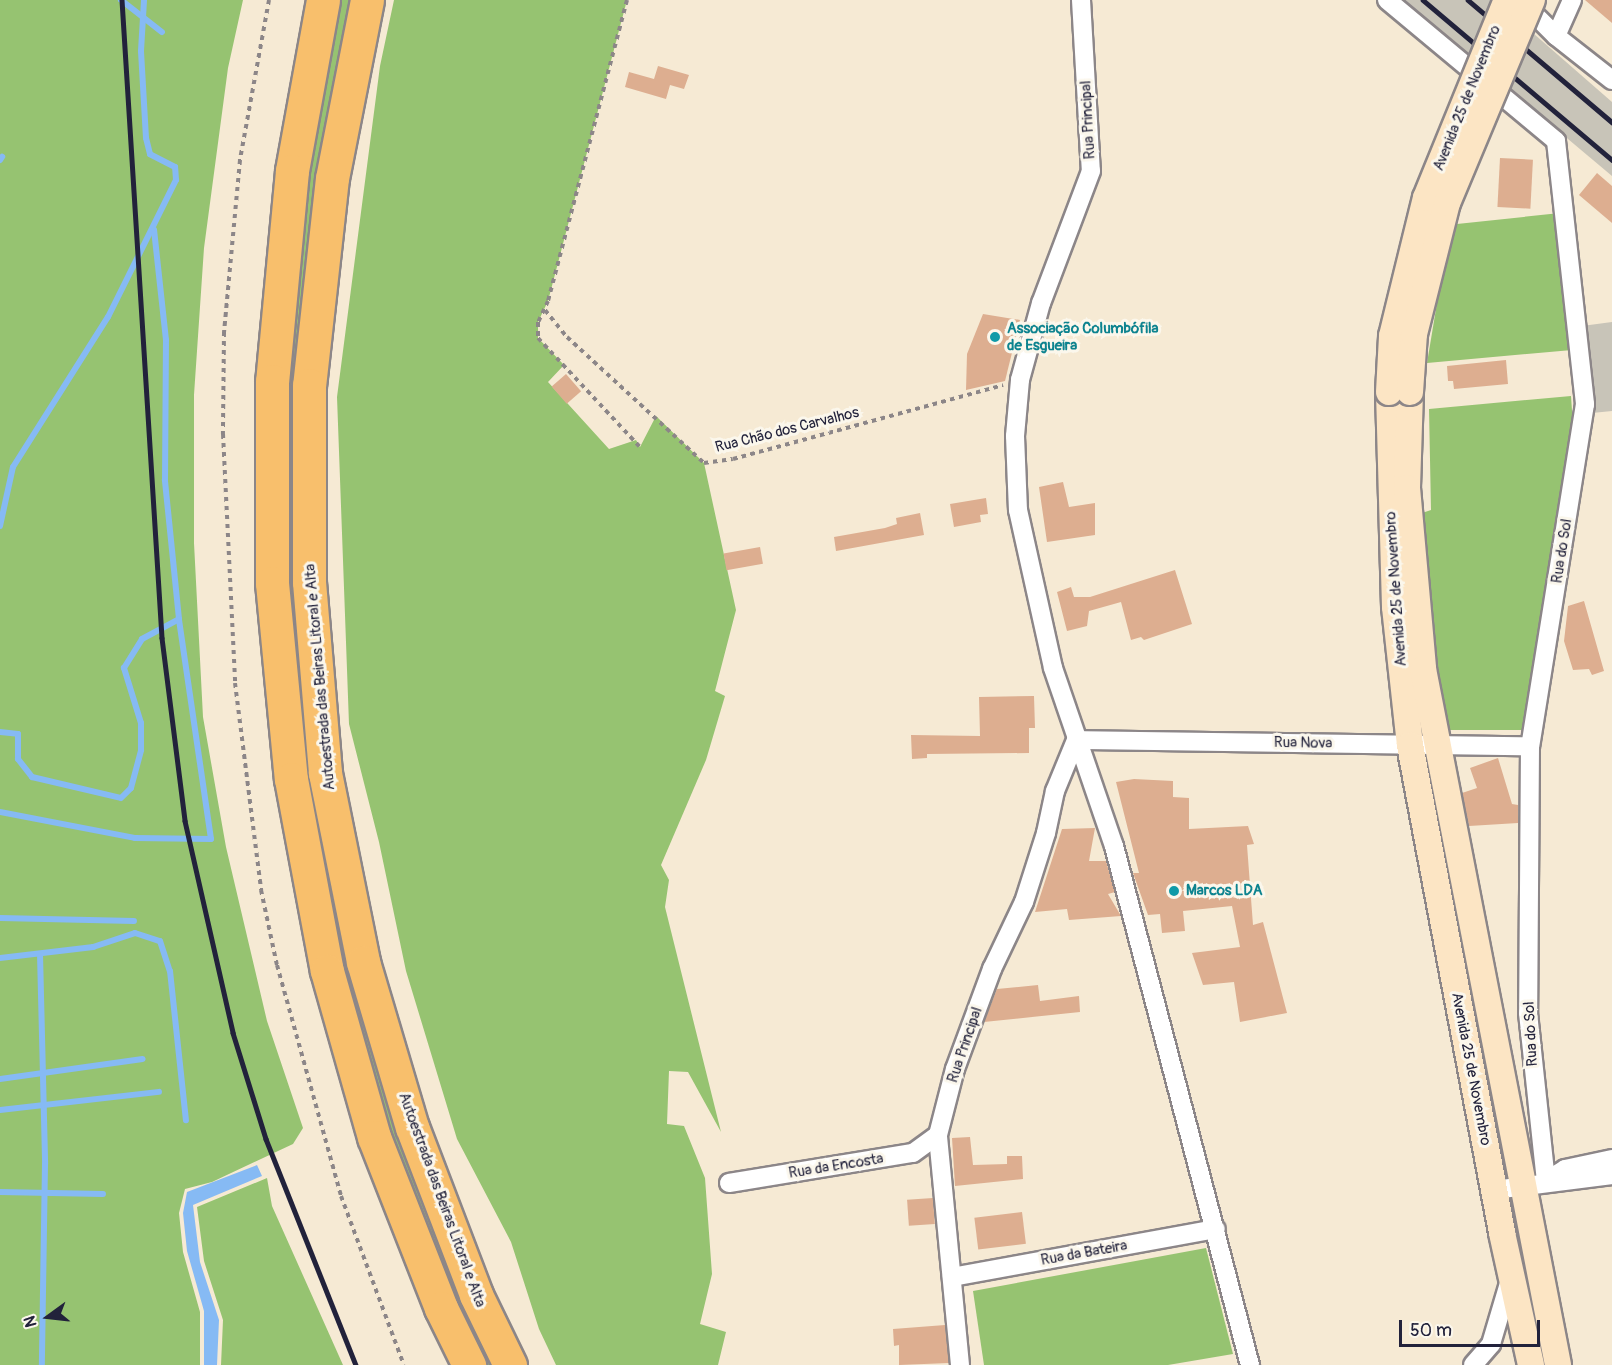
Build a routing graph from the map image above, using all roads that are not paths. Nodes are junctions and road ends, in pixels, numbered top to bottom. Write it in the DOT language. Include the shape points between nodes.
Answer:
graph roads {
  1 [pos="323,0"];
  2 [pos="367,0"];
  3 [pos="1081,0"];
  4 [pos="1387,0"];
  5 [pos="1508,0"];
  6 [pos="1520,0"];
  7 [pos="1532,0"];
  8 [pos="1572,0"];
  9 [pos="1556,36"];
  10 [pos="1612,80"];
  11 [pos="1399,392"];
  12 [pos="1076,740"];
  13 [pos="1436,744"];
  14 [pos="1410,745"];
  15 [pos="1530,746"];
  16 [pos="938,1135"];
  17 [pos="1612,1159"];
  18 [pos="1612,1175"];
  19 [pos="729,1183"];
  20 [pos="1535,1183"];
  21 [pos="1494,1190"];
  22 [pos="1216,1228"];
  23 [pos="1511,1275"];
  24 [pos="952,1277"];
  25 [pos="469,1365"];
  26 [pos="510,1365"];
  27 [pos="960,1365"];
  28 [pos="1250,1365"];
  29 [pos="1473,1365"];
  30 [pos="1531,1365"];
  31 [pos="1558,1365"];
  1 -- 25 [label="highway" via="292,171 272,381 272,583 291,779 327,971 374,1137 441,1308"];
  2 -- 26 [label="highway, Autoestrada das Beiras Litoral e Alta" via="332,178 309,385 309,582 325,773 363,962 412,1128 476,1295"];
  3 -- 12 [label="street, Rua Principal" via="1091,171 1041,303 1020,380 1016,436 1018,510 1053,668"];
  4 -- 15 [label="street, Rua do Sol" via="1556,141 1585,404"];
  5 -- 11 [label="street, Avenida 25 de Novembro, bridge" via="1426,198 1392,336"];
  6 -- 9 [label="street"];
  7 -- 11 [label="street, Avenida 25 de Novembro, bridge" via="1448,203"];
  8 -- 9 [label="street"];
  9 -- 10 [label="street"];
  11 -- 13 [label="street, Avenida 25 de Novembro" via="1423,669"];
  11 -- 14 [label="street, Avenida 25 de Novembro" via="1395,607"];
  12 -- 14 [label="street, Rua Nova"];
  12 -- 16 [label="street, Rua Principal" via="1055,791 1024,902 992,969 955,1069"];
  12 -- 22 [label="street, Rua Principal" via="1114,846"];
  13 -- 14 [label="street, Rua Nova"];
  13 -- 15 [label="street, Rua Nova"];
  13 -- 20 [label="street, Avenida 25 de Novembro"];
  14 -- 21 [label="street, Avenida 25 de Novembro"];
  15 -- 20 [label="street, Rua do Sol" via="1528,1013"];
  16 -- 19 [label="street, Rua da Encosta" via="913,1154"];
  16 -- 24 [label="street, Rua Principal"];
  17 -- 20 [label="street" via="1565,1169"];
  18 -- 20 [label="street" via="1568,1184"];
  20 -- 21 [label="street"];
  20 -- 31 [label="street, Avenida 25 de Novembro"];
  21 -- 23 [label="street, Avenida 25 de Novembro"];
  22 -- 24 [label="street, Rua da Bateira"];
  22 -- 28 [label="street, Rua Principal"];
  23 -- 29 [label="street" via="1491,1344"];
  23 -- 30 [label="street, Avenida 25 de Novembro"];
  24 -- 27 [label="street, Rua Principal"];
}
